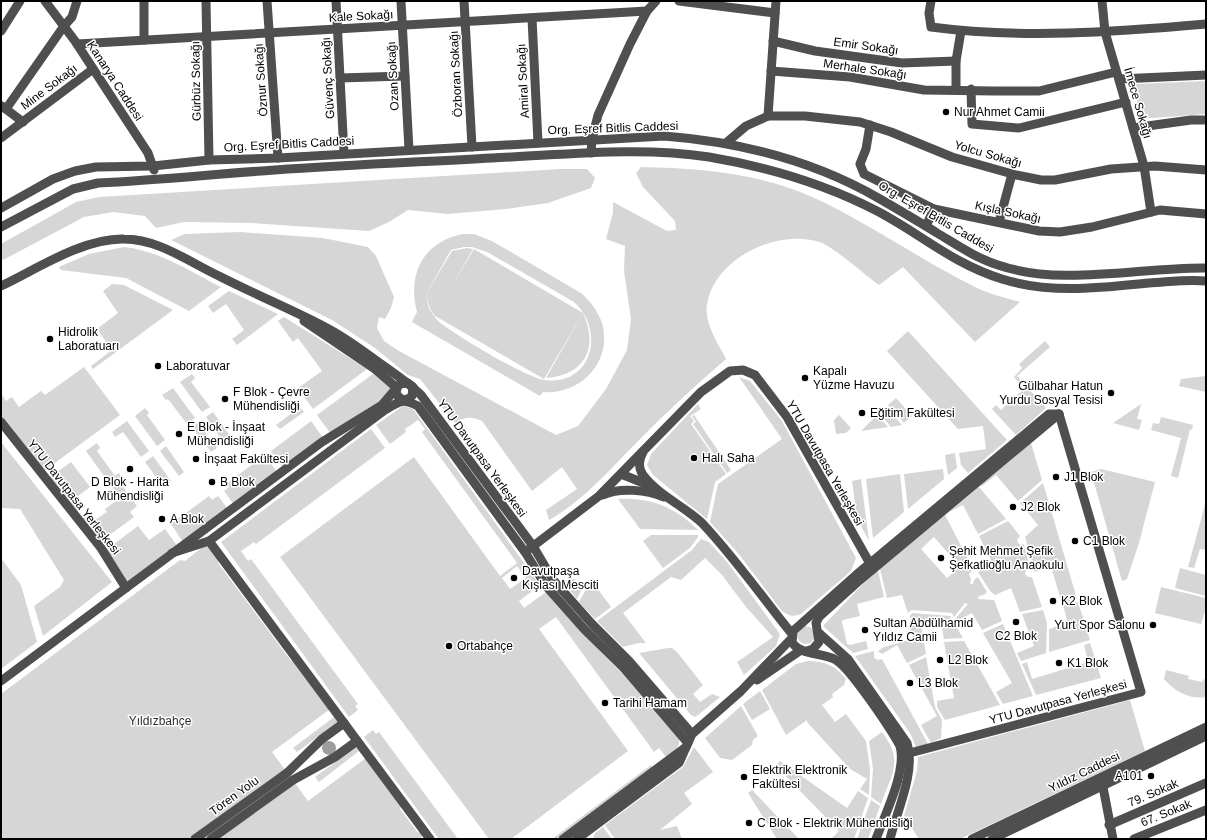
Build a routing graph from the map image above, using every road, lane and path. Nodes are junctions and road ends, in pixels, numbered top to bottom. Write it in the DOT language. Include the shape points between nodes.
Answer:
graph roads {
  1 [pos="20,1"];
  2 [pos="45,1"];
  3 [pos="77,1"];
  4 [pos="144,1"];
  5 [pos="206,1"];
  6 [pos="267,1"];
  7 [pos="336,1"];
  8 [pos="400,1"];
  9 [pos="464,1"];
  10 [pos="656,1"];
  11 [pos="679,1"];
  12 [pos="776,1"];
  13 [pos="930,1"];
  14 [pos="1102,1"];
  15 [pos="647,11"];
  16 [pos="775,13"];
  17 [pos="532,18"];
  18 [pos="465,22"];
  19 [pos="1206,24"];
  20 [pos="402,25"];
  21 [pos="64,26"];
  22 [pos="337,29"];
  23 [pos="1,31"];
  24 [pos="960,31"];
  25 [pos="1105,32"];
  26 [pos="269,33"];
  27 [pos="207,36"];
  28 [pos="144,40"];
  29 [pos="773,41"];
  30 [pos="77,44"];
  31 [pos="956,61"];
  32 [pos="93,69"];
  33 [pos="771,71"];
  34 [pos="1206,75"];
  35 [pos="405,76"];
  36 [pos="1118,76"];
  37 [pos="340,78"];
  38 [pos="956,89"];
  39 [pos="971,89"];
  40 [pos="1126,102"];
  41 [pos="3,107"];
  42 [pos="768,116"];
  43 [pos="1206,120"];
  44 [pos="23,122"];
  45 [pos="870,125"];
  46 [pos="746,126"];
  47 [pos="1133,128"];
  48 [pos="1,138"];
  49 [pos="592,139"];
  50 [pos="538,143"];
  51 [pos="726,143"];
  52 [pos="472,146"];
  53 [pos="742,147"];
  54 [pos="409,150"];
  55 [pos="591,153"];
  56 [pos="344,154"];
  57 [pos="278,158"];
  58 [pos="209,160"];
  59 [pos="153,166"];
  60 [pos="1144,166"];
  61 [pos="1206,170"];
  62 [pos="1012,174"];
  63 [pos="156,180"];
  64 [pos="1,208"];
  65 [pos="934,209"];
  66 [pos="1151,212"];
  67 [pos="1206,214"];
  68 [pos="999,222"];
  69 [pos="926,226"];
  70 [pos="1,227"];
  71 [pos="1206,268"];
  72 [pos="1206,281"];
  73 [pos="1,286"];
  74 [pos="288,310"];
  75 [pos="411,385"];
  76 [pos="397,388"];
  77 [pos="405,400"];
  78 [pos="1059,414"];
  79 [pos="1,422"];
  80 [pos="645,449"];
  81 [pos="621,474"];
  82 [pos="658,489"];
  83 [pos="600,496"];
  84 [pos="685,509"];
  85 [pos="209,541"];
  86 [pos="529,549"];
  87 [pos="172,553"];
  88 [pos="871,567"];
  89 [pos="126,588"];
  90 [pos="795,631"];
  91 [pos="818,631"];
  92 [pos="803,651"];
  93 [pos="1,681"];
  94 [pos="741,691"];
  95 [pos="344,723"];
  96 [pos="1206,727"];
  97 [pos="692,734"];
  98 [pos="1206,736"];
  99 [pos="357,741"];
  100 [pos="687,745"];
  101 [pos="906,754"];
  102 [pos="290,777"];
  103 [pos="1206,783"];
  104 [pos="1103,787"];
  105 [pos="1206,810"];
  106 [pos="1109,825"];
  107 [pos="1007,836"];
  108 [pos="1111,838"];
  109 [pos="195,839"];
  110 [pos="211,839"];
  111 [pos="430,839"];
  112 [pos="563,839"];
  113 [pos="577,839"];
  114 [pos="876,839"];
  115 [pos="890,839"];
  116 [pos="972,839"];
  117 [pos="992,839"];
  118 [pos="1134,839"];
  1 -- 23 [label="street"];
  2 -- 21 [label="street, Kanarya Caddesi"];
  3 -- 21 [label="street" via="72,17"];
  4 -- 28 [label="street"];
  5 -- 27 [label="street, Gürbüz Sokağı"];
  6 -- 26 [label="street, Öznur Sokağı"];
  7 -- 22 [label="street, Güvenç Sokağı"];
  8 -- 20 [label="street, Ozan Sokağı"];
  9 -- 18 [label="street, Özboran Sokağı"];
  10 -- 15 [label="street"];
  11 -- 16 [label="street"];
  12 -- 16 [label="street"];
  13 -- 24 [label="street" via="931,27"];
  14 -- 25 [label="street, İmece Sokağı"];
  15 -- 17 [label="street, Kale Sokağı"];
  15 -- 49 [label="street" via="598,115"];
  16 -- 29 [label="street"];
  17 -- 18 [label="street, Kale Sokağı"];
  17 -- 50 [label="street, Amiral Sokağı"];
  18 -- 20 [label="street, Kale Sokağı"];
  18 -- 52 [label="street, Özboran Sokağı"];
  19 -- 25 [label="street"];
  20 -- 22 [label="street, Kale Sokağı"];
  20 -- 35 [label="street, Ozan Sokağı"];
  21 -- 30 [label="street, Kanarya Caddesi"];
  21 -- 41 [label="street"];
  22 -- 26 [label="street, Kale Sokağı"];
  22 -- 37 [label="street, Güvenç Sokağı"];
  24 -- 25 [label="street"];
  24 -- 31 [label="street"];
  25 -- 36 [label="street, İmece Sokağı"];
  26 -- 27 [label="street, Kale Sokağı"];
  26 -- 57 [label="street, Öznur Sokağı"];
  27 -- 28 [label="street, Kale Sokağı"];
  27 -- 58 [label="street, Gürbüz Sokağı"];
  28 -- 30 [label="street, Kale Sokağı"];
  29 -- 31 [label="street, Emir Sokağı" via="815,51 902,63"];
  29 -- 33 [label="street"];
  30 -- 32 [label="street, Kanarya Caddesi"];
  31 -- 38 [label="street"];
  32 -- 44 [label="street, Mine Sokağı"];
  32 -- 59 [label="street, Kanarya Caddesi" via="148,153"];
  33 -- 38 [label="street, Merhale Sokağı" via="850,77 924,90"];
  33 -- 42 [label="street"];
  34 -- 36 [label="street, Merhale Sokağı"];
  35 -- 37 [label="street"];
  35 -- 54 [label="street, Ozan Sokağı"];
  36 -- 39 [label="street, Merhale Sokağı" via="1039,91"];
  36 -- 40 [label="street, İmece Sokağı"];
  37 -- 56 [label="street, Güvenç Sokağı"];
  38 -- 39 [label="street, Merhale Sokağı"];
  39 -- 40 [label="street" via="972,124 1019,128"];
  40 -- 47 [label="street, İmece Sokağı"];
  41 -- 44 [label="street"];
  42 -- 45 [label="street, Yolcu Sokağı" via="805,116"];
  42 -- 46 [label="street"];
  43 -- 47 [label="street"];
  44 -- 48 [label="street, Mine Sokağı"];
  45 -- 62 [label="street, Yolcu Sokağı" via="952,157"];
  45 -- 65 [label="street, Kışla Sokağı" via="866,149 860,164 864,174"];
  46 -- 51 [label="street"];
  46 -- 53 [label="street"];
  47 -- 60 [label="street, İmece Sokağı"];
  49 -- 50 [label="street, Org. Eşref Bitlis Caddesi"];
  49 -- 51 [label="street, Org. Eşref Bitlis Caddesi" via="664,136"];
  49 -- 55 [label="street"];
  50 -- 52 [label="street, Org. Eşref Bitlis Caddesi"];
  51 -- 53 [label="street, Org. Eşref Bitlis Caddesi"];
  52 -- 54 [label="street, Org. Eşref Bitlis Caddesi"];
  53 -- 69 [label="street, Org. Eşref Bitlis Caddesi" via="807,164 844,179"];
  54 -- 56 [label="street, Org. Eşref Bitlis Caddesi"];
  55 -- 63 [label="street, Org. Eşref Bitlis Caddesi" via="277,170"];
  55 -- 72 [label="street, Org. Eşref Bitlis Caddesi" via="653,152 707,157 795,176 879,212 939,251 974,270 1033,287 1096,288 1171,281"];
  56 -- 57 [label="street, Org. Eşref Bitlis Caddesi"];
  57 -- 58 [label="street, Org. Eşref Bitlis Caddesi"];
  58 -- 59 [label="street, Org. Eşref Bitlis Caddesi"];
  59 -- 63 [label="street, Kanarya Caddesi"];
  59 -- 64 [label="street, Org. Eşref Bitlis Caddesi" via="104,166 75,171 53,179"];
  60 -- 61 [label="street, Yolcu Sokağı"];
  60 -- 62 [label="street, Yolcu Sokağı" via="1111,169 1055,180"];
  60 -- 66 [label="street, İmece Sokağı"];
  62 -- 68 [label="street"];
  63 -- 70 [label="street, Org. Eşref Bitlis Caddesi" via="98,183 73,189"];
  65 -- 68 [label="street, Kışla Sokağı"];
  65 -- 69 [label="street"];
  66 -- 67 [label="street, Kışla Sokağı" via="1160,210"];
  66 -- 68 [label="street, Kışla Sokağı" via="1060,232 1039,232"];
  69 -- 71 [label="street, Org. Eşref Bitlis Caddesi" via="993,263 1030,272 1097,275 1177,267"];
  73 -- 74 [label="street, YTU Davutpasa Yerleşkesi" via="86,246 124,238 162,247"];
  74 -- 75 [label="street, YTU Davutpasa Yerleşkesi" via="326,327"];
  74 -- 76 [label="street, YTU Davutpasa Yerleşkesi" via="375,369"];
  75 -- 76 [label="street" via="403,383"];
  75 -- 77 [label="street" via="414,390 412,396"];
  75 -- 86 [label="street, YTU Davutpasa Yerleşkesi" via="421,395"];
  76 -- 77 [label="street, YTU Davutpasa Yerleşkesi" via="398,396"];
  76 -- 87 [label="street" via="382,405 322,442"];
  77 -- 85 [label="street" via="385,410"];
  77 -- 86 [label="street, YTU Davutpasa Yerleşkesi" via="418,406"];
  78 -- 88 [label="street"];
  78 -- 88 [label="street" via="1048,414"];
  78 -- 101 [label="street, YTU Davutpasa Yerleşkesi" via="1141,692"];
  79 -- 89 [label="street, YTU Davutpasa Yerleşkesi" via="101,548"];
  80 -- 81 [label="street, YTU Davutpasa Yerleşkesi"];
  80 -- 82 [label="street, YTU Davutpasa Yerleşkesi" via="639,465 642,474"];
  80 -- 88 [label="street, YTU Davutpasa Yerleşkesi" via="701,392 730,371 749,371 788,417"];
  81 -- 82 [label="street, YTU Davutpasa Yerleşkesi"];
  81 -- 83 [label="street, YTU Davutpasa Yerleşkesi"];
  82 -- 84 [label="street, YTU Davutpasa Yerleşkesi"];
  83 -- 84 [label="street, YTU Davutpasa Yerleşkesi" via="617,491 648,493 663,496"];
  83 -- 86 [label="street, YTU Davutpasa Yerleşkesi"];
  84 -- 90 [label="street, YTU Davutpasa Yerleşkesi" via="732,558 775,613"];
  85 -- 87 [label="street"];
  85 -- 95 [label="street"];
  86 -- 97 [label="street, YTU Davutpasa Yerleşkesi" via="573,603 629,661"];
  86 -- 100 [label="street, YTU Davutpasa Yerleşkesi" via="546,586 622,667"];
  87 -- 89 [label="street"];
  88 -- 90 [label="street"];
  88 -- 91 [label="street" via="819,618 816,623"];
  89 -- 93 [label="street"];
  90 -- 91 [label="street" via="809,624"];
  90 -- 92 [label="street, YTU Davutpasa Yerleşkesi" via="794,646"];
  90 -- 94 [label="street"];
  91 -- 92 [label="street" via="816,646"];
  91 -- 101 [label="street" via="848,659 904,737"];
  92 -- 94 [label="street"];
  92 -- 101 [label="street" via="818,653 843,664"];
  94 -- 97 [label="street"];
  95 -- 99 [label="street"];
  95 -- 102 [label="street" via="322,739"];
  96 -- 116 [label="street, Yıldız Caddesi"];
  97 -- 100 [label="street"];
  98 -- 104 [label="street"];
  99 -- 102 [label="street" via="336,757"];
  99 -- 111 [label="street"];
  100 -- 112 [label="street"];
  100 -- 113 [label="street" via="679,763"];
  101 -- 114 [label="street"];
  101 -- 115 [label="street" via="910,770"];
  102 -- 109 [label="street, Tören Yolu"];
  102 -- 110 [label="street, Tören Yolu"];
  103 -- 106 [label="street, 79. Sokak"];
  104 -- 106 [label="street"];
  104 -- 107 [label="street"];
  105 -- 118 [label="street, 67. Sokak"];
  106 -- 108 [label="street"];
  107 -- 117 [label="street"];
}
